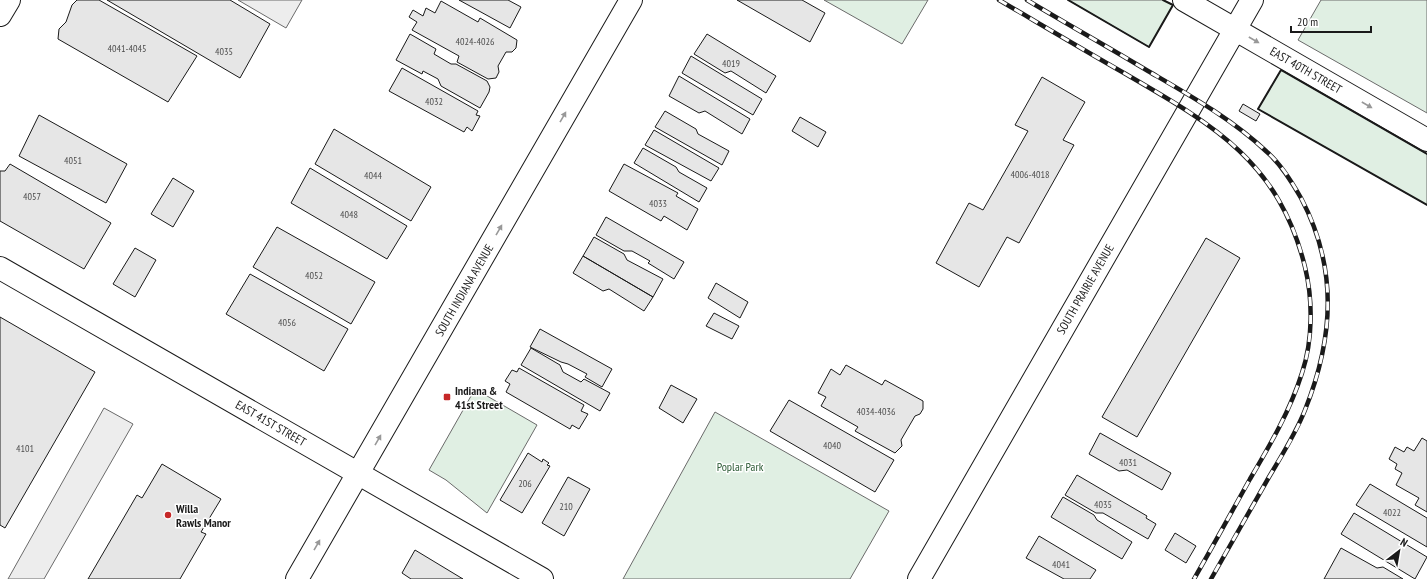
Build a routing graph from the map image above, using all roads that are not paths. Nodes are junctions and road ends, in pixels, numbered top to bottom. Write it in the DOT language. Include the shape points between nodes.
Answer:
graph roads {
  1 [pos="9,0"];
  2 [pos="631,0"];
  3 [pos="1184,0"];
  4 [pos="1252,0"];
  5 [pos="0,15"];
  6 [pos="1236,30"];
  7 [pos="1427,140"];
  8 [pos="0,268"];
  9 [pos="358,474"];
  10 [pos="298,579"];
  11 [pos="542,579"];
  12 [pos="919,579"];
  1 -- 5 [label="street"];
  9 -- 2 [label="street, SOUTH INDIANA AVENUE, one-way"];
  3 -- 6 [label="street, EAST 40TH STREET"];
  4 -- 6 [label="street, SOUTH PRAIRIE AVENUE"];
  6 -- 7 [label="street, EAST 40TH STREET, one-way"];
  6 -- 12 [label="street, SOUTH PRAIRIE AVENUE"];
  8 -- 9 [label="street, EAST 41ST STREET"];
  10 -- 9 [label="street, SOUTH INDIANA AVENUE, one-way"];
  9 -- 11 [label="street, EAST 41ST STREET"];
}
